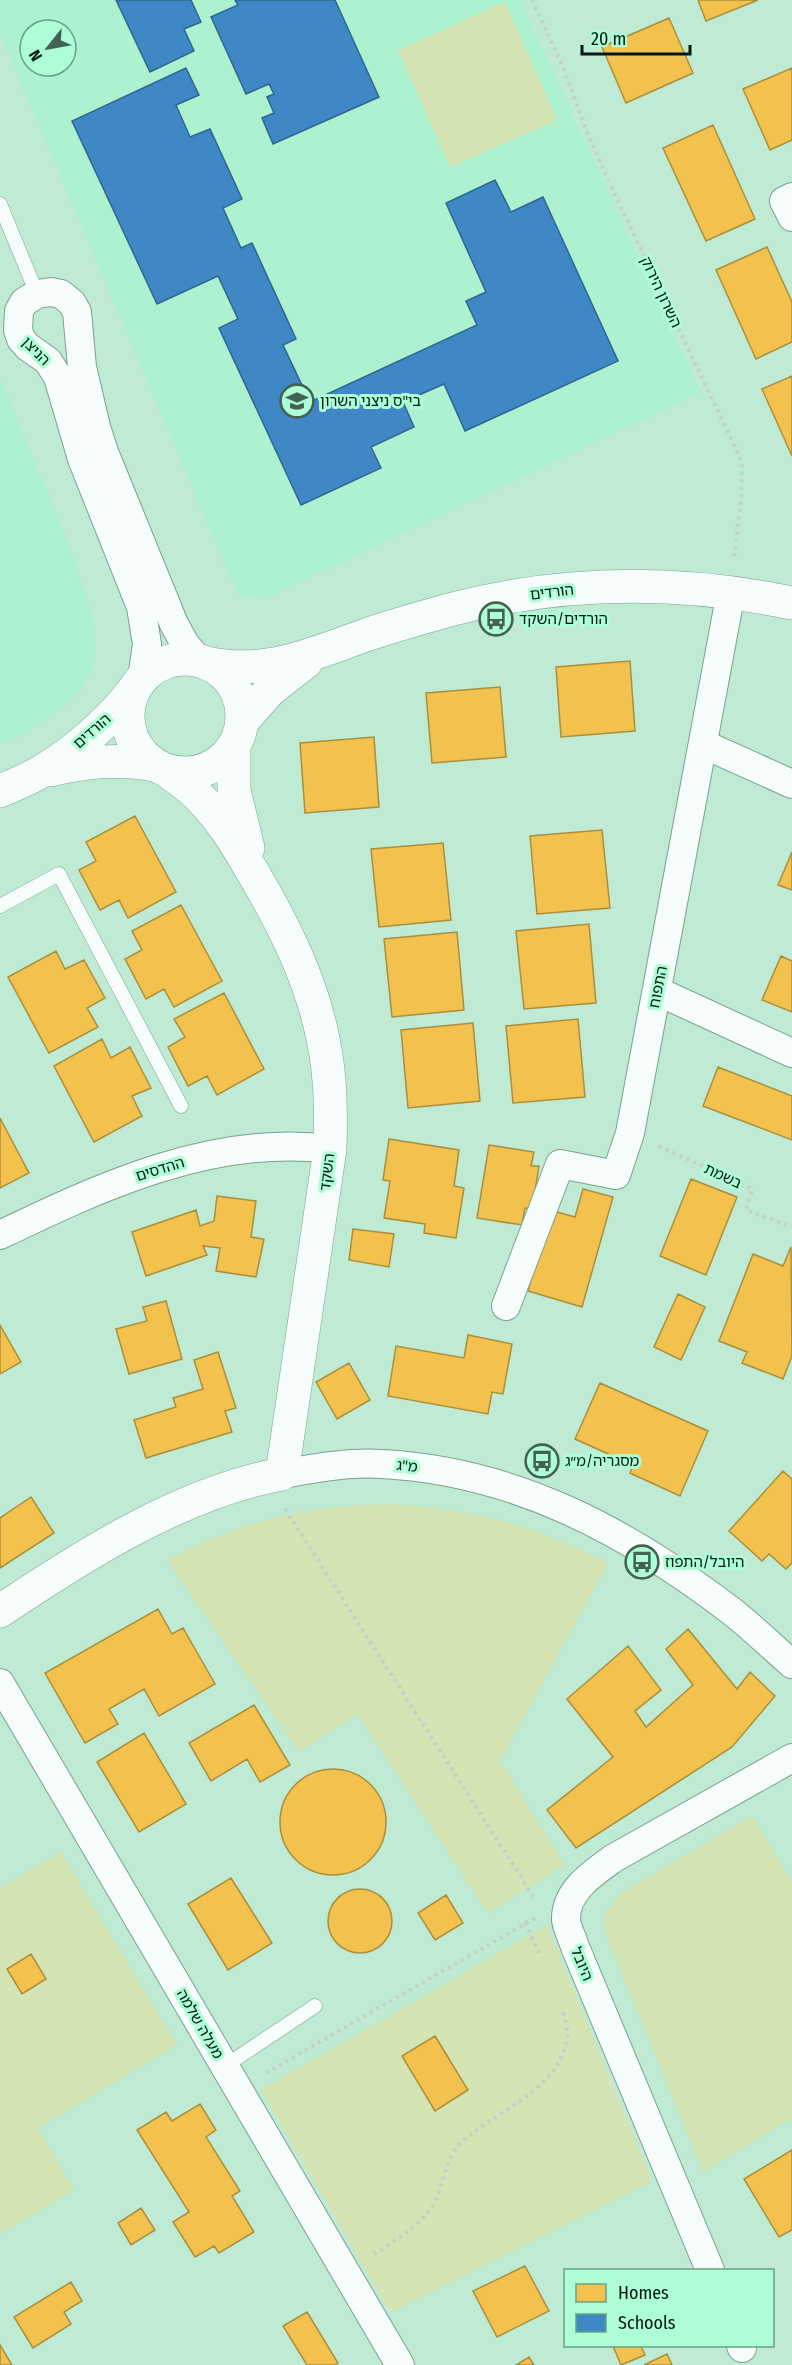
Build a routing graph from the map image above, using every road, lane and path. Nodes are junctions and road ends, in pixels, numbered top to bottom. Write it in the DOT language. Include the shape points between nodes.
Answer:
graph roads {
  1 [pos="532,0"];
  2 [pos="792,197"];
  3 [pos="0,204"];
  4 [pos="792,218"];
  5 [pos="37,294"];
  6 [pos="731,592"];
  7 [pos="792,603"];
  8 [pos="320,652"];
  9 [pos="203,662"];
  10 [pos="139,682"];
  11 [pos="238,734"];
  12 [pos="703,744"];
  13 [pos="161,768"];
  14 [pos="42,771"];
  15 [pos="792,784"];
  16 [pos="0,791"];
  17 [pos="258,881"];
  18 [pos="0,906"];
  19 [pos="657,991"];
  20 [pos="792,1053"];
  21 [pos="180,1106"];
  22 [pos="630,1133"];
  23 [pos="330,1149"];
  24 [pos="792,1227"];
  25 [pos="0,1236"];
  26 [pos="506,1306"];
  27 [pos="273,1476"];
  28 [pos="0,1611"];
  29 [pos="792,1664"];
  30 [pos="0,1683"];
  31 [pos="792,1758"];
  32 [pos="571,1896"];
  33 [pos="543,1913"];
  34 [pos="525,1923"];
  35 [pos="543,1962"];
  36 [pos="561,2000"];
  37 [pos="315,2006"];
  38 [pos="231,2077"];
  39 [pos="709,2269"];
  40 [pos="346,2273"];
  41 [pos="400,2365"];
  1 -- 6 [label="path, השרון הירוק" via="609,182 742,462"];
  2 -- 4 [label="street" via="784,201"];
  3 -- 5 [label="lane"];
  5 -- 9 [label="street" via="61,294 77,312 86,390 104,452 174,624 185,644"];
  5 -- 10 [label="street, הניצן" via="21,307 18,330 24,343 48,361 58,377 82,459 141,607 147,644"];
  6 -- 7 [label="street, הורדים"];
  6 -- 8 [label="street, הורדים" via="636,585 546,591 445,611"];
  6 -- 12 [label="street, התפוח"];
  8 -- 9 [label="street, הורדים" via="255,668"];
  8 -- 11 [label="street, הורדים" via="270,690"];
  9 -- 10 [label="street" via="172,660 156,667"];
  9 -- 11 [label="street" via="222,673 234,687 241,704"];
  10 -- 13 [label="street" via="129,702 129,729 136,746"];
  10 -- 14 [label="street, הורדים" via="99,727"];
  11 -- 13 [label="street" via="222,760 206,770 189,774"];
  11 -- 17 [label="street, השקד" via="233,777"];
  12 -- 15 [label="street"];
  12 -- 19 [label="street, התפוח"];
  13 -- 14 [label="street, הורדים" via="130,761 97,761"];
  13 -- 17 [label="street, השקד" via="195,792 213,811"];
  14 -- 16 [label="street, הורדים"];
  17 -- 23 [label="street, השקד" via="297,958 317,1013 329,1075"];
  18 -- 21 [label="lane" via="59,874"];
  19 -- 20 [label="street"];
  19 -- 22 [label="street, התפוח"];
  22 -- 24 [label="path, בשמת" via="752,1189 746,1210"];
  22 -- 26 [label="street, התפוח" via="616,1175 560,1164"];
  23 -- 25 [label="street, ההדסים" via="261,1148 174,1164 93,1192"];
  23 -- 27 [label="street, השקד"];
  27 -- 28 [label="street, מ\"ג" via="206,1496 146,1523"];
  27 -- 29 [label="street, מ\"ג" via="322,1466 381,1464 442,1470 545,1500 574,1511 656,1558 731,1611"];
  27 -- 33 [label="path"];
  30 -- 38 [label="street, מעלה שלמה"];
  31 -- 32 [label="street" via="614,1858"];
  32 -- 33 [label="path"];
  32 -- 39 [label="street, היובל" via="566,1920 575,1947"];
  33 -- 34 [label="path"];
  34 -- 35 [label="path"];
  34 -- 38 [label="path"];
  36 -- 40 [label="path" via="568,2037 550,2076 474,2130 456,2148 426,2217"];
  37 -- 38 [label="lane"];
  38 -- 40 [label="street, מעלה שלמה"];
  40 -- 41 [label="street, מעלה שלמה"];
}
